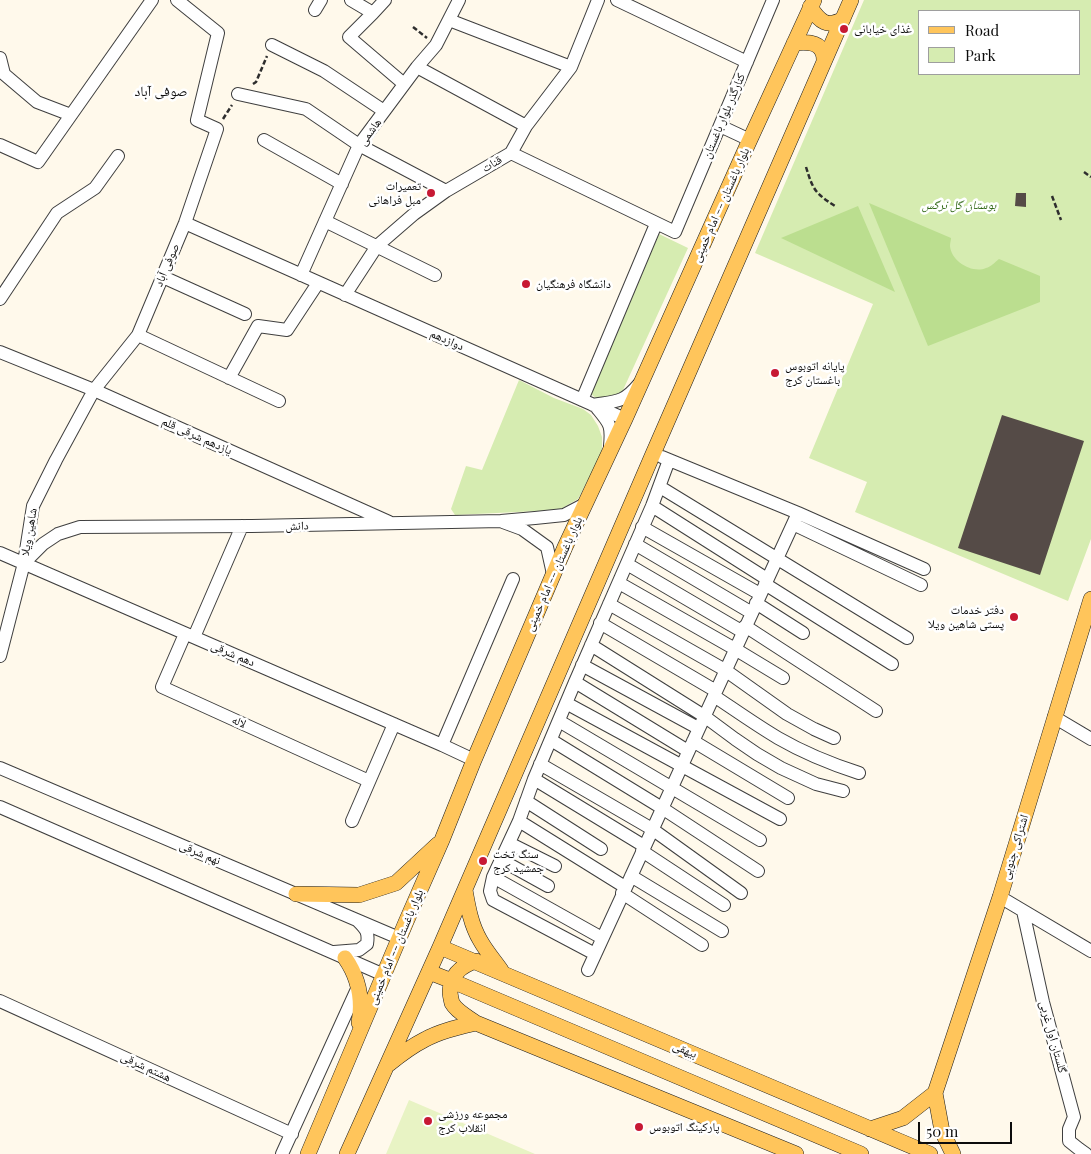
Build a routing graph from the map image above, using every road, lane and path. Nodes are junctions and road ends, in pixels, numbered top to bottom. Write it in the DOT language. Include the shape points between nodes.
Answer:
graph roads {
  1 [pos="152,0"];
  2 [pos="176,0"];
  3 [pos="350,0"];
  4 [pos="385,0"];
  5 [pos="459,0"];
  6 [pos="598,0"];
  7 [pos="617,0"];
  8 [pos="773,0"];
  9 [pos="851,0"];
  10 [pos="812,4"];
  11 [pos="373,13"];
  12 [pos="843,19"];
  13 [pos="449,20"];
  14 [pos="413,26"];
  15 [pos="794,43"];
  16 [pos="436,45"];
  17 [pos="272,46"];
  18 [pos="0,58"];
  19 [pos="824,60"];
  20 [pos="747,62"];
  21 [pos="417,67"];
  22 [pos="571,67"];
  23 [pos="404,84"];
  24 [pos="238,94"];
  25 [pos="384,111"];
  26 [pos="71,114"];
  27 [pos="526,126"];
  28 [pos="720,126"];
  29 [pos="217,129"];
  30 [pos="264,140"];
  31 [pos="750,140"];
  32 [pos="0,145"];
  33 [pos="359,145"];
  34 [pos="511,154"];
  35 [pos="118,156"];
  36 [pos="806,167"];
  37 [pos="1084,172"];
  38 [pos="1091,177"];
  39 [pos="342,184"];
  40 [pos="446,191"];
  41 [pos="1052,196"];
  42 [pos="835,206"];
  43 [pos="1061,220"];
  44 [pos="325,221"];
  45 [pos="185,223"];
  46 [pos="656,224"];
  47 [pos="377,246"];
  48 [pos="300,275"];
  49 [pos="434,275"];
  50 [pos="163,277"];
  51 [pos="318,283"];
  52 [pos="345,294"];
  53 [pos="0,299"];
  54 [pos="245,314"];
  55 [pos="138,335"];
  56 [pos="0,352"];
  57 [pos="229,378"];
  58 [pos="643,378"];
  59 [pos="94,390"];
  60 [pos="278,401"];
  61 [pos="588,402"];
  62 [pos="625,419"];
  63 [pos="608,454"];
  64 [pos="653,454"];
  65 [pos="669,460"];
  66 [pos="660,487"];
  67 [pos="585,504"];
  68 [pos="652,506"];
  69 [pos="795,518"];
  70 [pos="501,520"];
  71 [pos="392,524"];
  72 [pos="242,526"];
  73 [pos="642,527"];
  74 [pos="635,544"];
  75 [pos="0,553"];
  76 [pos="777,558"];
  77 [pos="24,563"];
  78 [pos="627,564"];
  79 [pos="924,569"];
  80 [pos="553,574"];
  81 [pos="513,579"];
  82 [pos="619,583"];
  83 [pos="921,585"];
  84 [pos="760,594"];
  85 [pos="1091,599"];
  86 [pos="609,604"];
  87 [pos="600,623"];
  88 [pos="744,629"];
  89 [pos="803,633"];
  90 [pos="190,636"];
  91 [pos="907,638"];
  92 [pos="591,645"];
  93 [pos="735,649"];
  94 [pos="0,656"];
  95 [pos="892,664"];
  96 [pos="582,665"];
  97 [pos="725,670"];
  98 [pos="783,678"];
  99 [pos="575,682"];
  100 [pos="715,693"];
  101 [pos="566,703"];
  102 [pos="876,711"];
  103 [pos="704,716"];
  104 [pos="1054,717"];
  105 [pos="559,721"];
  106 [pos="394,724"];
  107 [pos="698,728"];
  108 [pos="834,738"];
  109 [pos="1091,739"];
  110 [pos="551,740"];
  111 [pos="442,745"];
  112 [pos="690,746"];
  113 [pos="474,760"];
  114 [pos="540,764"];
  115 [pos="682,766"];
  116 [pos="0,768"];
  117 [pos="859,773"];
  118 [pos="534,779"];
  119 [pos="369,781"];
  120 [pos="672,787"];
  121 [pos="843,791"];
  122 [pos="788,798"];
  123 [pos="526,801"];
  124 [pos="0,807"];
  125 [pos="662,808"];
  126 [pos="780,819"];
  127 [pos="352,821"];
  128 [pos="518,821"];
  129 [pos="652,829"];
  130 [pos="442,840"];
  131 [pos="760,840"];
  132 [pos="508,843"];
  133 [pos="601,849"];
  134 [pos="643,849"];
  135 [pos="501,860"];
  136 [pos="555,866"];
  137 [pos="758,871"];
  138 [pos="493,877"];
  139 [pos="626,885"];
  140 [pos="548,886"];
  141 [pos="464,890"];
  142 [pos="741,893"];
  143 [pos="296,894"];
  144 [pos="1000,897"];
  145 [pos="724,905"];
  146 [pos="1023,911"];
  147 [pos="357,920"];
  148 [pos="722,931"];
  149 [pos="399,938"];
  150 [pos="602,938"];
  151 [pos="440,946"];
  152 [pos="702,946"];
  153 [pos="1091,951"];
  154 [pos="595,954"];
  155 [pos="338,955"];
  156 [pos="476,961"];
  157 [pos="588,970"];
  158 [pos="429,972"];
  159 [pos="504,973"];
  160 [pos="384,975"];
  161 [pos="452,981"];
  162 [pos="358,987"];
  163 [pos="0,1001"];
  164 [pos="476,1023"];
  165 [pos="358,1036"];
  166 [pos="388,1065"];
  167 [pos="936,1093"];
  168 [pos="870,1129"];
  169 [pos="292,1134"];
  170 [pos="282,1154"];
  171 [pos="308,1154"];
  172 [pos="347,1154"];
  173 [pos="796,1154"];
  174 [pos="861,1154"];
  175 [pos="930,1154"];
  176 [pos="953,1154"];
  177 [pos="1086,1154"];
  1 -- 26 [label="street"];
  2 -- 29 [label="street" via="218,33 197,120"];
  3 -- 11 [label="street"];
  4 -- 11 [label="street"];
  5 -- 13 [label="street, هاشمی"];
  6 -- 22 [label="street, قنات"];
  7 -- 20 [label="street"];
  8 -- 20 [label="street, کنارگذر بلوار باغستان"];
  9 -- 12 [label="main road"];
  10 -- 12 [label="main road" via="821,21 829,24"];
  10 -- 15 [label="main road, بلوار باغستان -- امام خمینی"];
  11 -- 23 [label="street" via="349,38"];
  12 -- 19 [label="main road"];
  13 -- 16 [label="street, هاشمی"];
  13 -- 22 [label="street"];
  14 -- 16 [label="path"];
  15 -- 19 [label="main road" via="816,44 822,50"];
  15 -- 31 [label="main road, بلوار باغستان -- امام خمینی"];
  16 -- 21 [label="street, هاشمی"];
  17 -- 24 [label="path" via="256,82"];
  17 -- 25 [label="street" via="324,71"];
  18 -- 26 [label="street" via="4,74 37,102"];
  19 -- 64 [label="main road"];
  20 -- 28 [label="street, کنارگذر بلوار باغستان"];
  21 -- 23 [label="street, هاشمی"];
  21 -- 27 [label="street"];
  22 -- 27 [label="street, قنات"];
  23 -- 25 [label="street, هاشمی"];
  24 -- 29 [label="path"];
  24 -- 33 [label="street" via="306,109"];
  25 -- 33 [label="street, هاشمی"];
  26 -- 32 [label="street" via="38,162"];
  27 -- 34 [label="street, قنات"];
  28 -- 31 [label="street"];
  28 -- 46 [label="street, کنارگذر بلوار باغستان" via="675,232"];
  29 -- 45 [label="street, صوفی آباد"];
  30 -- 39 [label="street"];
  31 -- 58 [label="main road, بلوار باغستان -- امام خمینی"];
  33 -- 39 [label="street, هاشمی"];
  33 -- 40 [label="street"];
  34 -- 40 [label="street, قنات"];
  34 -- 46 [label="street"];
  35 -- 53 [label="street" via="95,188 57,213"];
  36 -- 42 [label="path" via="819,196"];
  37 -- 38 [label="path"];
  39 -- 44 [label="street, هاشمی"];
  40 -- 47 [label="street, قنات"];
  41 -- 43 [label="path"];
  44 -- 47 [label="street"];
  44 -- 48 [label="street, هاشمی"];
  45 -- 48 [label="street, دوازدهم"];
  45 -- 50 [label="street, صوفی آباد"];
  46 -- 61 [label="street"];
  47 -- 49 [label="street"];
  47 -- 52 [label="street, قنات"];
  48 -- 51 [label="street, دوازدهم"];
  50 -- 54 [label="street"];
  50 -- 55 [label="street, صوفی آباد"];
  51 -- 52 [label="street, دوازدهم"];
  51 -- 57 [label="street" via="287,330 258,326"];
  52 -- 61 [label="street, دوازدهم"];
  55 -- 57 [label="street"];
  55 -- 59 [label="street, صوفی آباد"];
  56 -- 59 [label="street, یازدهم شرقی قلم"];
  57 -- 60 [label="street"];
  58 -- 61 [label="street" via="629,395 618,401"];
  58 -- 62 [label="main road, بلوار باغستان -- امام خمینی"];
  59 -- 71 [label="street, یازدهم شرقی قلم"];
  59 -- 77 [label="street, شاهین ویلا" via="33,506"];
  61 -- 62 [label="street, دوازدهم"];
  61 -- 63 [label="street" via="608,422 612,431"];
  62 -- 63 [label="main road, بلوار باغستان -- امام خمینی"];
  63 -- 67 [label="main road, بلوار باغستان -- امام خمینی"];
  64 -- 65 [label="street"];
  64 -- 141 [label="main road"];
  65 -- 66 [label="street"];
  65 -- 69 [label="street"];
  66 -- 68 [label="street"];
  66 -- 76 [label="street"];
  67 -- 70 [label="street" via="564,515"];
  67 -- 80 [label="main road, بلوار باغستان -- امام خمینی"];
  68 -- 73 [label="street"];
  68 -- 84 [label="street"];
  69 -- 76 [label="street"];
  69 -- 79 [label="street"];
  69 -- 83 [label="street"];
  70 -- 71 [label="street, دانش"];
  70 -- 80 [label="street, دانش" via="547,547"];
  71 -- 72 [label="street, دانش"];
  72 -- 77 [label="street, دانش" via="80,527 58,534"];
  72 -- 90 [label="street"];
  73 -- 74 [label="street"];
  73 -- 84 [label="street"];
  74 -- 78 [label="street"];
  74 -- 84 [label="street"];
  75 -- 77 [label="street, دهم شرقی"];
  76 -- 84 [label="street"];
  76 -- 91 [label="street"];
  77 -- 90 [label="street, دهم شرقی"];
  77 -- 94 [label="street, شاهین ویلا"];
  78 -- 82 [label="street"];
  78 -- 88 [label="street"];
  80 -- 113 [label="main road, بلوار باغستان -- امام خمینی"];
  81 -- 111 [label="street"];
  82 -- 86 [label="street"];
  82 -- 93 [label="street"];
  84 -- 88 [label="street"];
  84 -- 89 [label="street"];
  84 -- 95 [label="street"];
  85 -- 104 [label="main road, اشتراکی جنوبی"];
  86 -- 87 [label="street"];
  86 -- 97 [label="street"];
  87 -- 92 [label="street"];
  87 -- 100 [label="street"];
  88 -- 93 [label="street"];
  88 -- 102 [label="street"];
  90 -- 106 [label="street, دهم شرقی"];
  90 -- 119 [label="street, لاله" via="162,687"];
  92 -- 96 [label="street"];
  92 -- 103 [label="street"];
  93 -- 97 [label="street"];
  93 -- 98 [label="street"];
  96 -- 99 [label="street"];
  96 -- 107 [label="street"];
  97 -- 100 [label="street"];
  97 -- 108 [label="street" via="787,714"];
  99 -- 101 [label="street"];
  99 -- 112 [label="street"];
  100 -- 103 [label="street"];
  100 -- 117 [label="street" via="777,738 830,764"];
  101 -- 105 [label="street"];
  101 -- 115 [label="street"];
  103 -- 107 [label="street"];
  103 -- 121 [label="street" via="781,768 816,784"];
  104 -- 109 [label="street"];
  104 -- 144 [label="main road, اشتراکی جنوبی"];
  105 -- 110 [label="street"];
  105 -- 120 [label="street"];
  106 -- 111 [label="street, دهم شرقی"];
  106 -- 119 [label="street"];
  107 -- 112 [label="street"];
  110 -- 114 [label="street"];
  110 -- 125 [label="street"];
  111 -- 113 [label="street, دهم شرقی"];
  112 -- 115 [label="street"];
  112 -- 122 [label="street"];
  113 -- 130 [label="main road, بلوار باغستان -- امام خمینی"];
  114 -- 118 [label="street"];
  114 -- 129 [label="street"];
  115 -- 120 [label="street"];
  115 -- 126 [label="street"];
  116 -- 143 [label="street, نهم شرقی"];
  118 -- 123 [label="street"];
  118 -- 134 [label="street"];
  119 -- 127 [label="street"];
  120 -- 125 [label="street"];
  120 -- 131 [label="street"];
  123 -- 128 [label="street"];
  123 -- 133 [label="street"];
  124 -- 155 [label="street"];
  125 -- 129 [label="street"];
  125 -- 137 [label="street"];
  128 -- 132 [label="street"];
  128 -- 139 [label="street"];
  129 -- 134 [label="street"];
  129 -- 142 [label="street"];
  130 -- 143 [label="main road" via="396,883 359,895"];
  130 -- 149 [label="main road, بلوار باغستان -- امام خمینی"];
  132 -- 135 [label="street"];
  132 -- 136 [label="street"];
  134 -- 139 [label="street"];
  134 -- 145 [label="street"];
  135 -- 138 [label="street"];
  135 -- 140 [label="street"];
  138 -- 150 [label="street"];
  138 -- 154 [label="street" via="490,891 493,900"];
  139 -- 148 [label="street"];
  139 -- 150 [label="street"];
  139 -- 152 [label="street"];
  141 -- 151 [label="main road"];
  141 -- 159 [label="main road" via="479,939"];
  143 -- 147 [label="street, نهم شرقی"];
  144 -- 146 [label="street"];
  144 -- 167 [label="main road, اشتراکی جنوبی"];
  146 -- 153 [label="street"];
  146 -- 177 [label="street, گلستان اول غربی" via="1074,1117 1069,1141"];
  147 -- 149 [label="street, نهم شرقی"];
  147 -- 155 [label="street" via="368,936 367,944 359,950"];
  149 -- 160 [label="main road, بلوار باغستان -- امام خمینی"];
  150 -- 154 [label="street"];
  151 -- 156 [label="main road, بیهقی"];
  151 -- 158 [label="main road"];
  154 -- 157 [label="street"];
  155 -- 160 [label="street"];
  155 -- 162 [label="main road" via="352,969"];
  156 -- 159 [label="main road, بیهقی"];
  156 -- 161 [label="main road" via="460,969"];
  158 -- 161 [label="main road"];
  158 -- 166 [label="main road"];
  159 -- 168 [label="main road, بیهقی"];
  160 -- 165 [label="main road, بلوار باغستان -- امام خمینی"];
  161 -- 164 [label="main road" via="450,997 453,1004"];
  161 -- 174 [label="main road"];
  162 -- 165 [label="main road" via="361,1009"];
  162 -- 169 [label="street"];
  163 -- 169 [label="street, هشتم شرقی"];
  164 -- 166 [label="main road" via="426,1039"];
  164 -- 173 [label="main road"];
  165 -- 171 [label="main road, بلوار باغستان -- امام خمینی"];
  166 -- 172 [label="main road"];
  167 -- 168 [label="main road" via="903,1118"];
  167 -- 176 [label="main road, اشتراکی جنوبی" via="942,1131"];
  168 -- 175 [label="main road, بیهقی"];
  169 -- 170 [label="street"];
}
